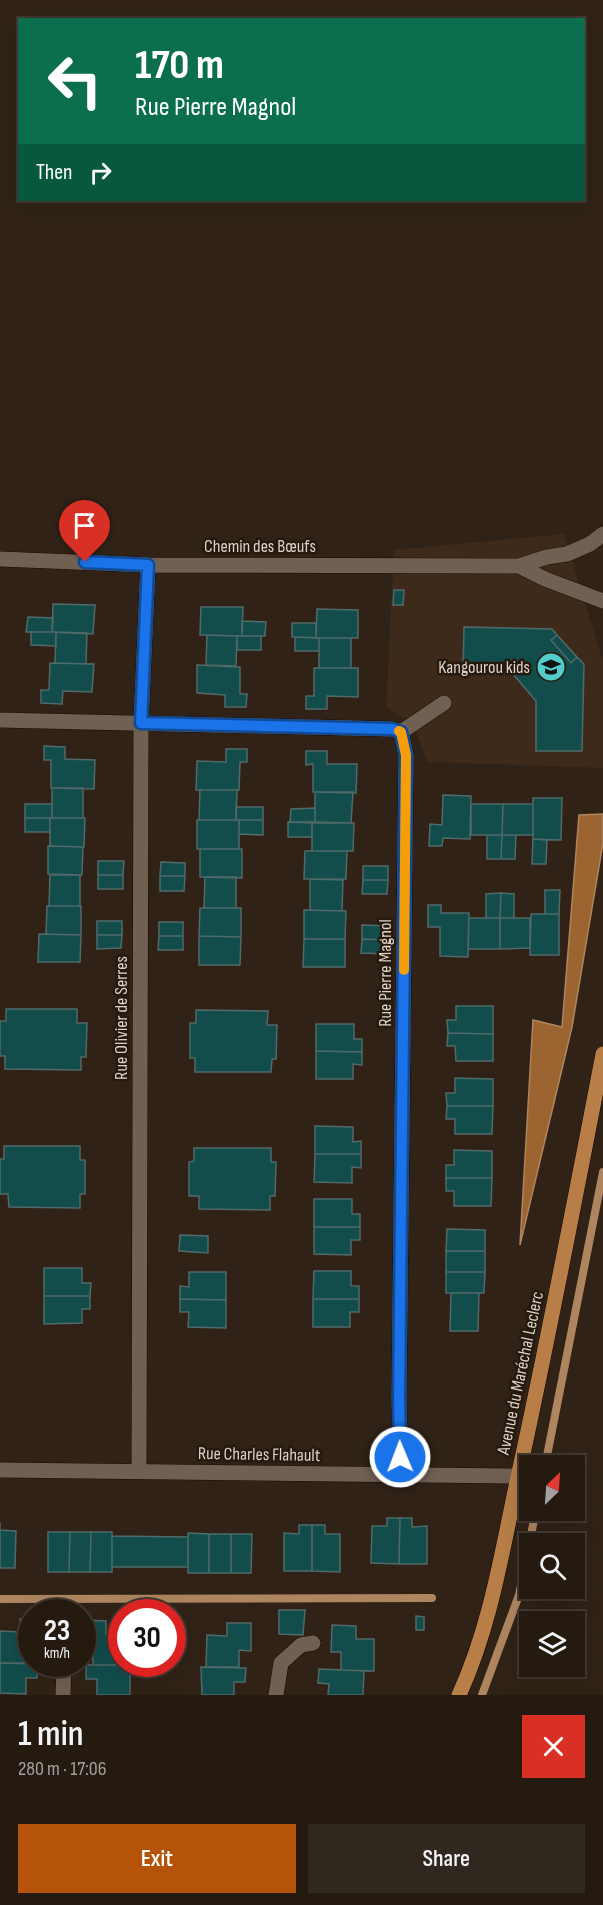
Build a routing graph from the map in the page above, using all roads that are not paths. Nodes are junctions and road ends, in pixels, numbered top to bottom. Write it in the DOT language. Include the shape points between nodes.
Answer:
graph roads {
  1 [pos="603,534"];
  2 [pos="0,559"];
  3 [pos="148,565"];
  4 [pos="519,566"];
  5 [pos="603,601"];
  6 [pos="444,704"];
  7 [pos="0,720"];
  8 [pos="141,723"];
  9 [pos="401,732"];
  10 [pos="603,1054"];
  11 [pos="0,1470"];
  12 [pos="139,1472"];
  13 [pos="401,1475"];
  14 [pos="518,1476"];
  15 [pos="313,1643"];
  16 [pos="64,1677"];
  17 [pos="63,1695"];
  18 [pos="276,1695"];
  19 [pos="459,1695"];
  1 -- 4 [label="street, Chemin des Bœufs" via="567,554"];
  2 -- 3 [label="street, Chemin des Bœufs"];
  3 -- 4 [label="street, Chemin des Bœufs"];
  3 -- 8 [label="street, Rue Olivier de Serres"];
  4 -- 5 [label="street, Chemin des Bœufs"];
  6 -- 9 [label="street"];
  7 -- 8 [label="street"];
  8 -- 9 [label="street"];
  8 -- 12 [label="street, Rue Olivier de Serres"];
  9 -- 13 [label="street, Rue Pierre Magnol" via="406,755"];
  10 -- 14 [label="main road, Avenue du Maréchal Leclerc"];
  11 -- 12 [label="street, Rue Charles Flahault"];
  12 -- 13 [label="street, Rue Charles Flahault"];
  13 -- 14 [label="street, Rue Charles Flahault"];
  14 -- 19 [label="main road, Avenue du Maréchal Leclerc" via="490,1614"];
  15 -- 18 [label="street" via="301,1645 281,1663"];
  16 -- 17 [label="street"];
}
